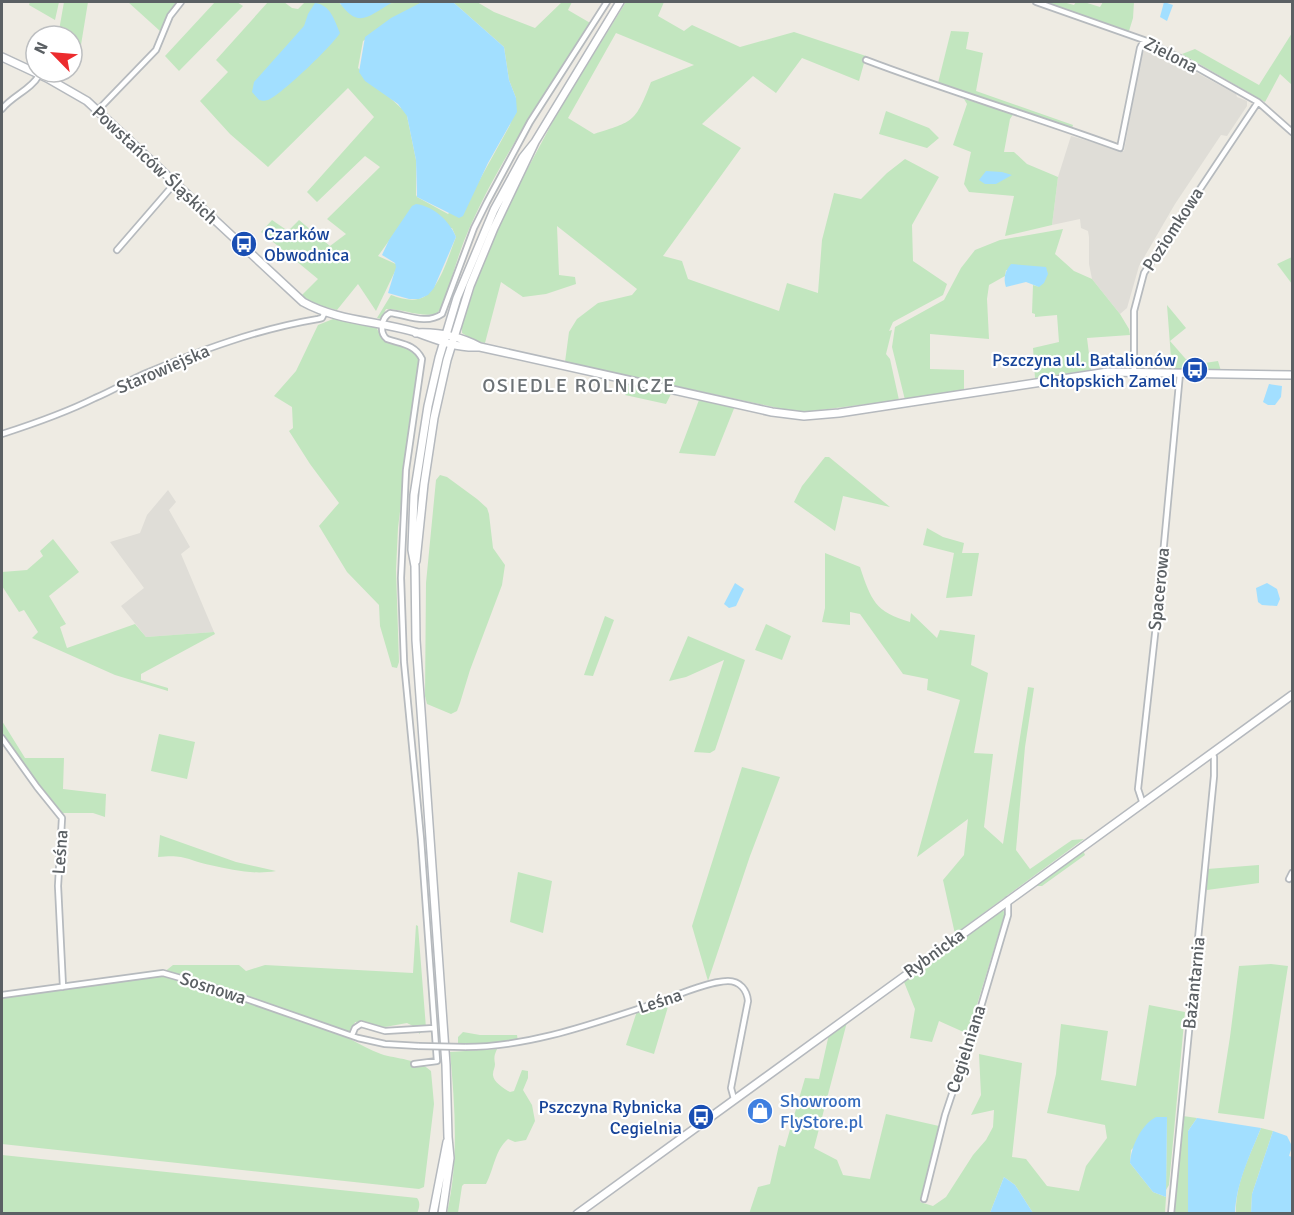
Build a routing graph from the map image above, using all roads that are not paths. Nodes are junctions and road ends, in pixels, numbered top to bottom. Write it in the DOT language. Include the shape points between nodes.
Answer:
graph roads {
  1 [pos="181,2"];
  2 [pos="607,2"];
  3 [pos="620,2"];
  4 [pos="1036,2"];
  5 [pos="1144,40"];
  6 [pos="2,57"];
  7 [pos="866,60"];
  8 [pos="24,68"];
  9 [pos="33,84"];
  10 [pos="58,84"];
  11 [pos="1258,102"];
  12 [pos="2,109"];
  13 [pos="98,110"];
  14 [pos="1293,132"];
  15 [pos="534,142"];
  16 [pos="175,183"];
  17 [pos="117,250"];
  18 [pos="325,312"];
  19 [pos="383,325"];
  20 [pos="444,339"];
  21 [pos="452,341"];
  22 [pos="1134,372"];
  23 [pos="1180,373"];
  24 [pos="1293,375"];
  25 [pos="2,434"];
  26 [pos="415,567"];
  27 [pos="1293,695"];
  28 [pos="2,738"];
  29 [pos="1212,754"];
  30 [pos="1143,804"];
  31 [pos="1008,900"];
  32 [pos="63,987"];
  33 [pos="2,995"];
  34 [pos="434,1028"];
  35 [pos="351,1035"];
  36 [pos="465,1047"];
  37 [pos="414,1064"];
  38 [pos="734,1099"];
  39 [pos="448,1137"];
  40 [pos="924,1199"];
  41 [pos="433,1214"];
  42 [pos="442,1214"];
  43 [pos="577,1214"];
  44 [pos="1171,1214"];
  1 -- 13 [label="street" via="170,16 156,50"];
  2 -- 19 [label="street" via="530,122 487,202 441,314 427,320 390,313"];
  3 -- 15 [label="main road"];
  4 -- 5 [label="street, Zielona"];
  5 -- 7 [label="street" via="1120,148"];
  5 -- 11 [label="street, Zielona"];
  6 -- 8 [label="main road, Powstańców Śląskich"];
  9 -- 12 [label="street"];
  10 -- 13 [label="main road, Powstańców Śląskich"];
  11 -- 14 [label="street, Zielona"];
  11 -- 22 [label="street, Poziomkowa" via="1144,273 1134,311"];
  13 -- 16 [label="main road, Powstańców Śląskich"];
  15 -- 20 [label="main road" via="487,223"];
  15 -- 21 [label="main road" via="481,259"];
  16 -- 17 [label="street"];
  16 -- 18 [label="main road, Powstańców Śląskich" via="294,295"];
  18 -- 19 [label="main road, Powstańców Śląskich"];
  18 -- 25 [label="street, Starowiejska" via="322,318 258,332 142,374 45,420"];
  19 -- 20 [label="main road, Powstańców Śląskich"];
  19 -- 34 [label="street" via="384,337 413,347 422,359 401,551 409,723"];
  20 -- 21 [label="main road, Powstańców Śląskich"];
  20 -- 26 [label="main road" via="417,472 412,550"];
  21 -- 22 [label="main road, Powstańców Śląskich" via="804,416 1086,374"];
  21 -- 26 [label="main road" via="428,452"];
  22 -- 23 [label="main road, Powstańców Śląskich"];
  23 -- 24 [label="main road, Powstańców Śląskich"];
  23 -- 30 [label="street, Spacerowa" via="1138,789"];
  26 -- 39 [label="main road" via="416,640"];
  27 -- 29 [label="main road, Rybnicka"];
  28 -- 32 [label="street, Leśna" via="62,818 58,886"];
  29 -- 30 [label="main road, Rybnicka"];
  29 -- 44 [label="street, Bażantarnia" via="1214,776"];
  30 -- 31 [label="main road, Rybnicka"];
  31 -- 38 [label="main road, Rybnicka"];
  31 -- 40 [label="street, Cegielniana" via="1008,915 945,1114"];
  32 -- 33 [label="street, Sosnowa"];
  32 -- 35 [label="street, Sosnowa" via="163,973"];
  34 -- 35 [label="street" via="384,1031 361,1024"];
  34 -- 37 [label="street" via="437,1060"];
  35 -- 36 [label="street, Sosnowa, bridge" via="385,1044"];
  36 -- 38 [label="street, Leśna" via="523,1042 728,981 740,984 748,1001 731,1088"];
  38 -- 43 [label="main road, Rybnicka"];
  39 -- 41 [label="main road"];
  39 -- 42 [label="main road" via="450,1158"];
}
